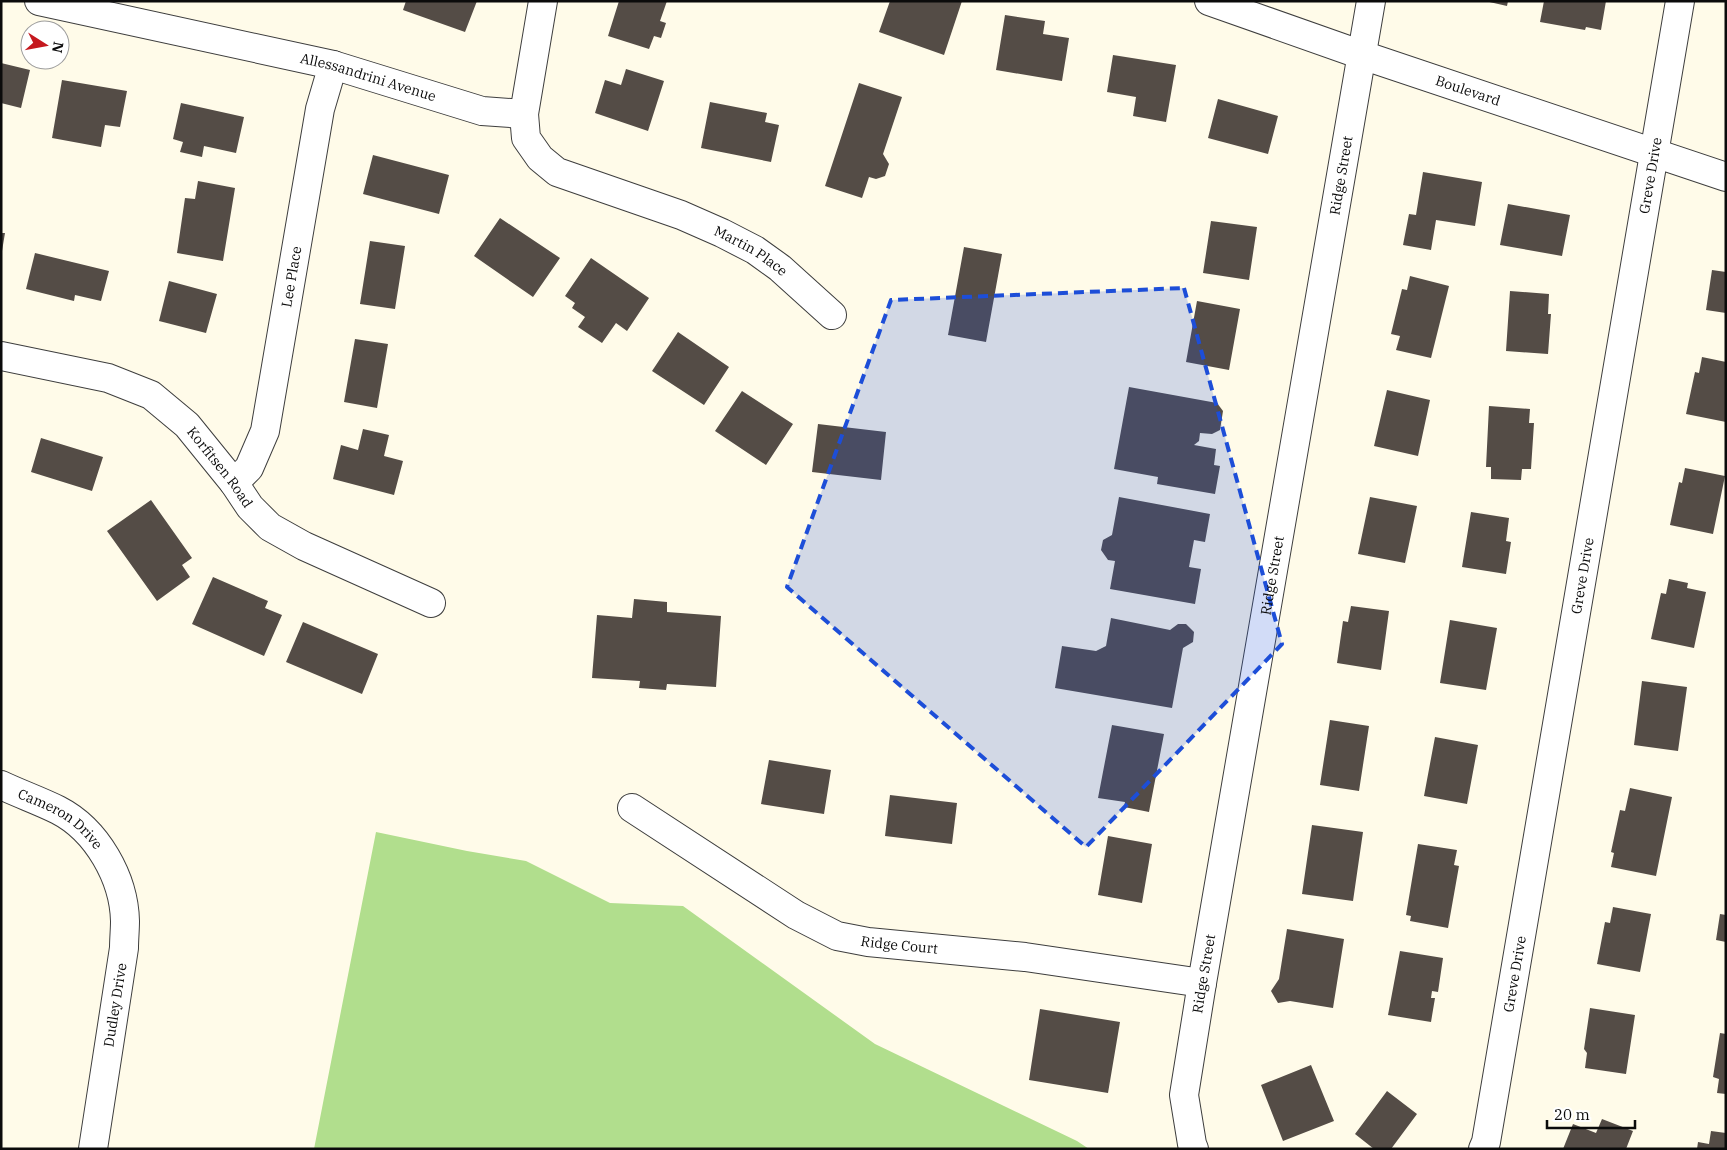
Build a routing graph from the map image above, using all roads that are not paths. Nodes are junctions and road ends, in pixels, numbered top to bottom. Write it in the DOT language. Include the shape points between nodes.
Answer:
graph roads {
  1 [pos="39,1"];
  2 [pos="543,1"];
  3 [pos="1209,1"];
  4 [pos="1371,1"];
  5 [pos="1680,1"];
  6 [pos="1362,55"];
  7 [pos="333,65"];
  8 [pos="524,114"];
  9 [pos="1654,154"];
  10 [pos="1726,177"];
  11 [pos="832,315"];
  12 [pos="1,356"];
  13 [pos="234,483"];
  14 [pos="431,603"];
  15 [pos="1,785"];
  16 [pos="632,808"];
  17 [pos="109,863"];
  18 [pos="1202,983"];
  19 [pos="92,1149"];
  20 [pos="1194,1149"];
  21 [pos="1483,1149"];
  1 -- 7 [label="street, Allessandrini Avenue"];
  2 -- 8 [label="street"];
  3 -- 6 [label="street, Boulevard"];
  4 -- 6 [label="street, Ridge Street"];
  5 -- 9 [label="street, Greve Drive"];
  6 -- 9 [label="street, Boulevard"];
  6 -- 18 [label="street, Ridge Street"];
  7 -- 8 [label="street, Allessandrini Avenue" via="482,111"];
  7 -- 13 [label="street, Lee Place" via="320,109 265,431 249,468"];
  8 -- 11 [label="street, Martin Place" via="526,138 540,158 557,172 722,232 780,268"];
  9 -- 10 [label="street, Boulevard"];
  9 -- 21 [label="street, Greve Drive"];
  12 -- 13 [label="street, Korfitsen Road" via="108,378 150,395 187,425"];
  13 -- 14 [label="street, Korfitsen Road" via="250,507 270,527 304,546"];
  15 -- 17 [label="street, Cameron Drive" via="60,811 86,831"];
  16 -- 18 [label="street, Ridge Court" via="796,915 837,936 868,942 1025,957"];
  17 -- 19 [label="street, Dudley Drive" via="120,888 125,920 124,948"];
  18 -- 20 [label="street, Ridge Street" via="1184,1096"];
}
